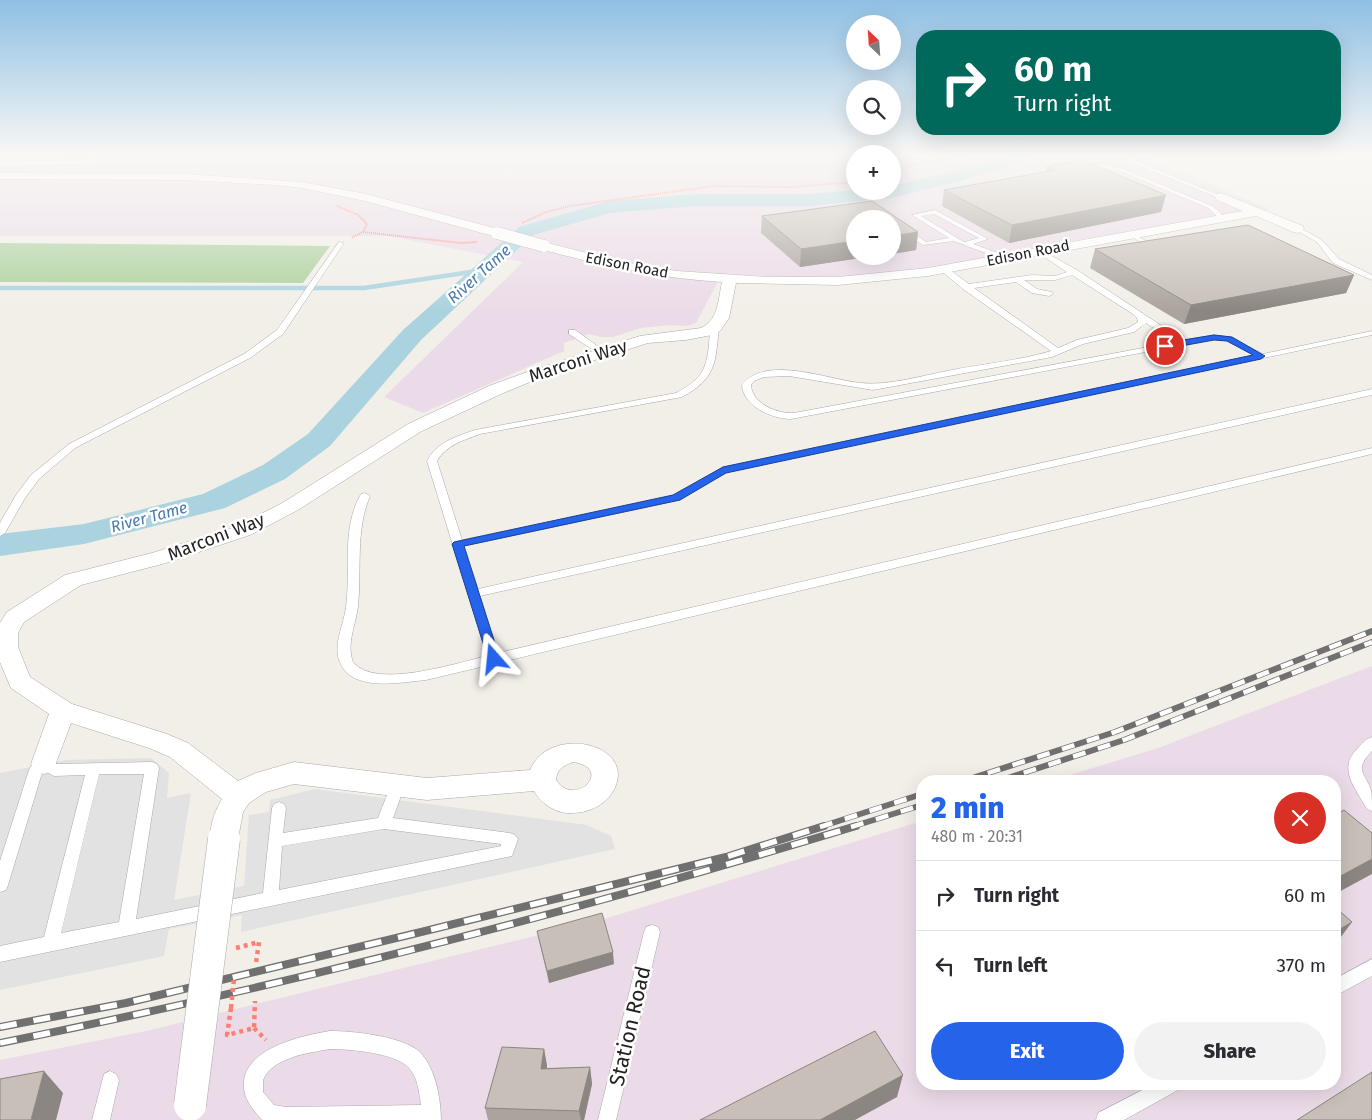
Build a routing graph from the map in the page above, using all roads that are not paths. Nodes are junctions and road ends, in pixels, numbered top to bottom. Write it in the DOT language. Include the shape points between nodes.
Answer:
graph roads {
  1 [pos="400,207"];
  2 [pos="1210,207"];
  3 [pos="1245,207"];
  4 [pos="1256,212"];
  5 [pos="901,218"];
  6 [pos="1221,219"];
  7 [pos="1298,230"];
  8 [pos="1130,234"];
  9 [pos="955,239"];
  10 [pos="341,243"];
  11 [pos="964,244"];
  12 [pos="1166,247"];
  13 [pos="1157,249"];
  14 [pos="1039,251"];
  15 [pos="1139,252"];
  16 [pos="1007,258"];
  17 [pos="943,269"];
  18 [pos="1074,272"];
  19 [pos="1372,278"];
  20 [pos="1017,279"];
  21 [pos="729,280"];
  22 [pos="966,287"];
  23 [pos="1049,294"];
  24 [pos="1141,317"];
  25 [pos="715,327"];
  26 [pos="572,332"];
  27 [pos="1372,333"];
  28 [pos="1182,343"];
  29 [pos="602,352"];
  30 [pos="1058,352"];
  31 [pos="1261,356"];
  32 [pos="1372,392"];
  33 [pos="1372,451"];
  34 [pos="365,496"];
  35 [pos="0,533"];
  36 [pos="458,544"];
  37 [pos="473,594"];
  38 [pos="7,618"];
  39 [pos="494,659"];
  40 [pos="63,711"];
  41 [pos="1372,742"];
  42 [pos="44,764"];
  43 [pos="93,769"];
  44 [pos="542,780"];
  45 [pos="398,785"];
  46 [pos="238,796"];
  47 [pos="1372,805"];
  48 [pos="279,808"];
  49 [pos="384,823"];
  50 [pos="275,841"];
  51 [pos="0,885"];
  52 [pos="270,898"];
  53 [pos="126,928"];
  54 [pos="652,932"];
  55 [pos="52,943"];
  56 [pos="0,954"];
  57 [pos="1372,967"];
  58 [pos="1341,985"];
  59 [pos="110,1080"];
  60 [pos="1161,1090"];
  61 [pos="190,1112"];
  62 [pos="432,1117"];
  63 [pos="101,1120"];
  64 [pos="608,1120"];
  65 [pos="1106,1120"];
  1 -- 21 [label="street, Edison Road, bridge" via="618,265"];
  2 -- 6 [label="lane"];
  3 -- 4 [label="street"];
  4 -- 6 [label="street, Edison Road"];
  4 -- 7 [label="street"];
  5 -- 9 [label="lane"];
  5 -- 9 [label="lane" via="925,244"];
  5 -- 11 [label="lane" via="935,212 985,239"];
  6 -- 8 [label="street, Edison Road"];
  7 -- 19 [label="lane" via="1320,241 1336,261"];
  8 -- 13 [label="lane"];
  8 -- 14 [label="street, Edison Road"];
  9 -- 11 [label="lane"];
  10 -- 35 [label="lane" via="280,332 247,356 72,446 35,476"];
  11 -- 16 [label="lane"];
  12 -- 13 [label="lane"];
  13 -- 15 [label="lane"];
  14 -- 16 [label="street, Edison Road"];
  14 -- 18 [label="lane"];
  16 -- 17 [label="street, Edison Road"];
  17 -- 21 [label="street, Edison Road" via="838,281"];
  17 -- 22 [label="lane"];
  18 -- 20 [label="lane" via="1055,278"];
  18 -- 24 [label="lane"];
  20 -- 22 [label="lane"];
  20 -- 23 [label="lane" via="1035,291"];
  21 -- 25 [label="street" via="721,321"];
  22 -- 30 [label="lane"];
  24 -- 28 [label="lane"];
  24 -- 30 [label="lane" via="1142,323 1131,330 1080,342"];
  25 -- 29 [label="street, Marconi Way" via="700,334 661,336"];
  25 -- 36 [label="lane" via="708,373 694,388 679,395 478,432 442,447 432,461"];
  26 -- 29 [label="lane"];
  27 -- 31 [label="lane"];
  28 -- 30 [label="lane" via="785,416 758,406 746,389 752,378 765,374 789,374 873,387"];
  28 -- 31 [label="lane" via="1214,337 1229,339"];
  29 -- 38 [label="street, Marconi Way" via="495,390 422,424 291,506 243,531 159,558 73,580"];
  31 -- 36 [label="lane" via="723,470 676,498"];
  32 -- 37 [label="lane"];
  33 -- 39 [label="lane"];
  34 -- 39 [label="lane" via="355,521 352,543 352,605 345,640 345,662 352,671 364,676 388,678 426,675"];
  36 -- 37 [label="lane"];
  37 -- 39 [label="lane"];
  38 -- 40 [label="street, Marconi Way" via="6,647 20,682"];
  40 -- 42 [label="street"];
  40 -- 46 [label="street, Marconi Way" via="179,750"];
  41 -- 47 [label="lane" via="1356,759 1355,775"];
  42 -- 43 [label="lane" via="54,770"];
  42 -- 51 [label="lane" via="36,770"];
  43 -- 53 [label="lane" via="152,768"];
  43 -- 55 [label="lane"];
  44 -- 45 [label="street" via="427,789"];
  45 -- 46 [label="street" via="294,773 256,784"];
  45 -- 49 [label="lane"];
  46 -- 61 [label="street, bridge" via="230,810 224,839"];
  48 -- 50 [label="lane"];
  49 -- 50 [label="lane"];
  49 -- 52 [label="lane" via="510,839 507,850"];
  50 -- 52 [label="lane"];
  52 -- 53 [label="lane"];
  53 -- 55 [label="lane"];
  54 -- 64 [label="lane, Station Road"];
  55 -- 56 [label="lane"];
  57 -- 58 [label="lane"];
  59 -- 63 [label="lane"];
  60 -- 65 [label="lane"];
  62 -- 62 [label="lane" via="269,1114 253,1090 254,1078 262,1063 279,1053 332,1040 388,1048 409,1055 424,1074"];
}
